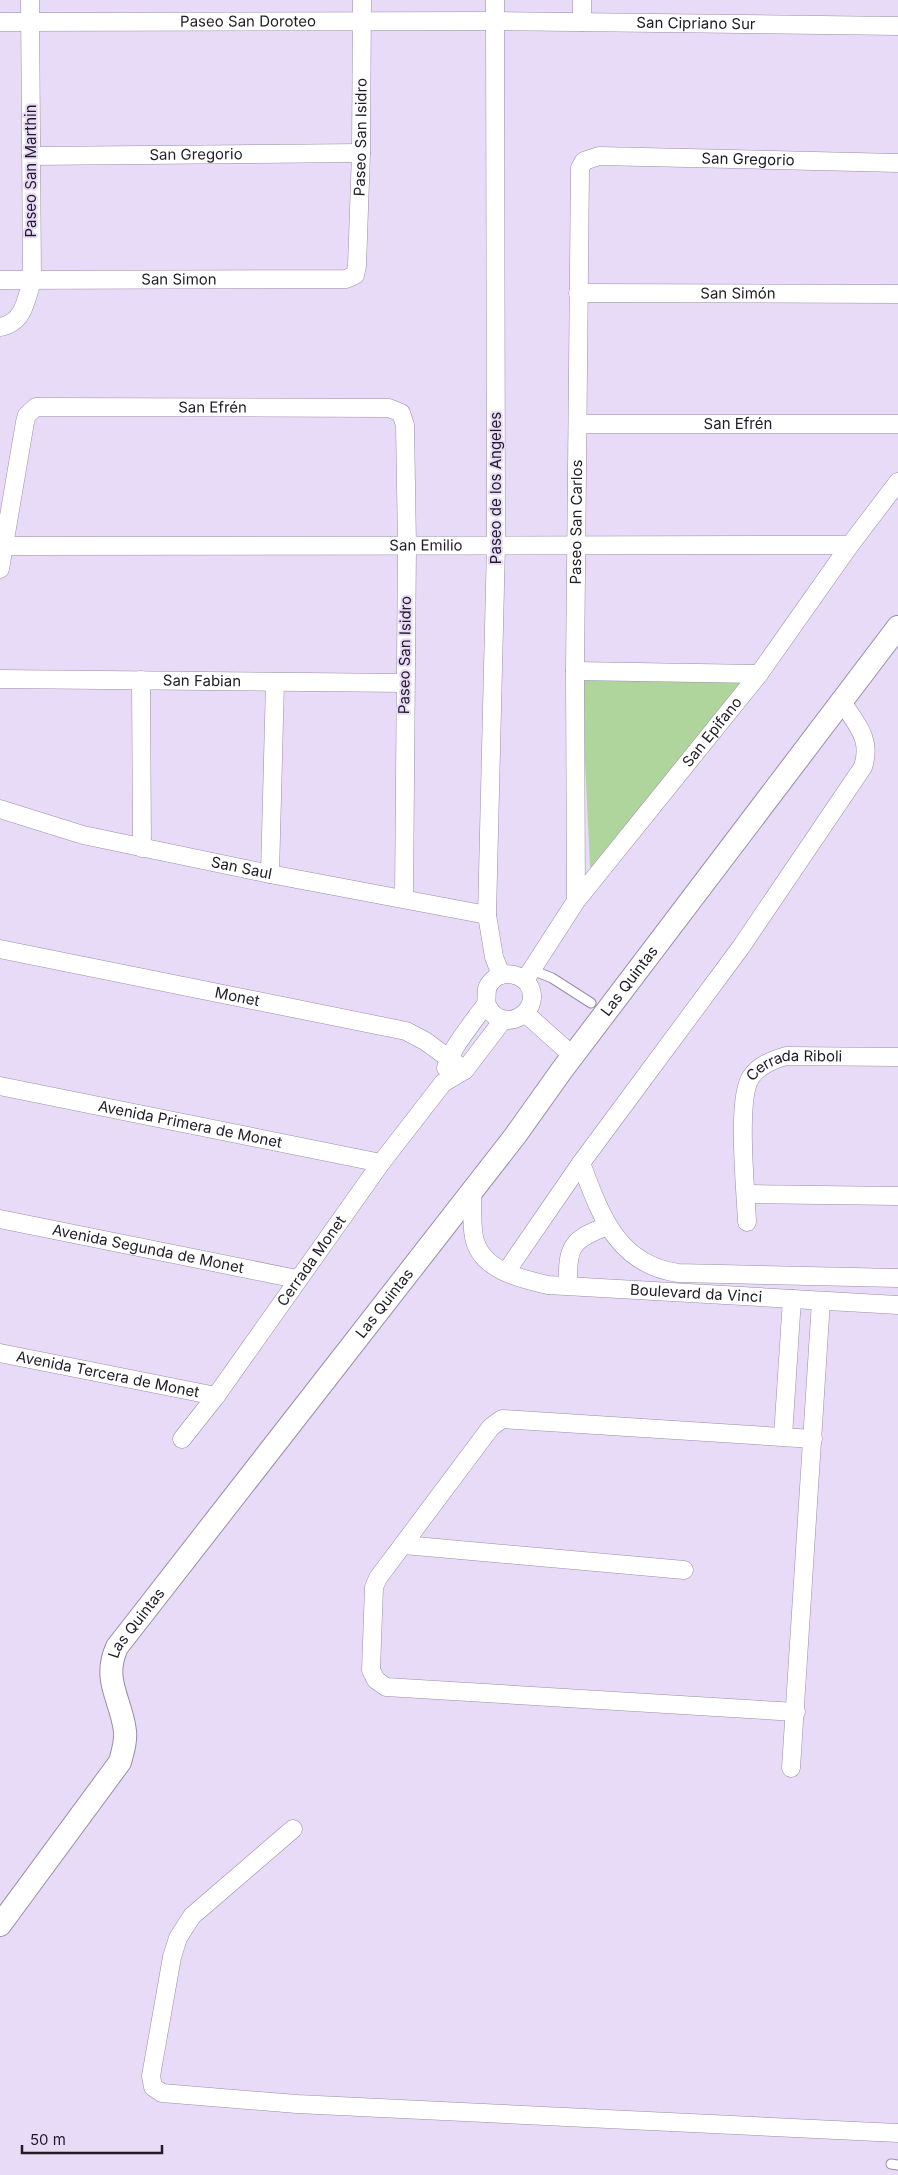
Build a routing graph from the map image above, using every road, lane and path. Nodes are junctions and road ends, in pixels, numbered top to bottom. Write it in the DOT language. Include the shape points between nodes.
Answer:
graph roads {
  1 [pos="30,0"];
  2 [pos="362,0"];
  3 [pos="495,0"];
  4 [pos="582,0"];
  5 [pos="495,21"];
  6 [pos="0,22"];
  7 [pos="30,22"];
  8 [pos="362,22"];
  9 [pos="582,22"];
  10 [pos="898,26"];
  11 [pos="361,153"];
  12 [pos="31,156"];
  13 [pos="599,156"];
  14 [pos="898,163"];
  15 [pos="355,275"];
  16 [pos="0,280"];
  17 [pos="32,280"];
  18 [pos="578,293"];
  19 [pos="898,294"];
  20 [pos="0,327"];
  21 [pos="401,413"];
  22 [pos="578,424"];
  23 [pos="898,424"];
  24 [pos="898,482"];
  25 [pos="407,545"];
  26 [pos="496,545"];
  27 [pos="850,545"];
  28 [pos="4,546"];
  29 [pos="578,546"];
  30 [pos="0,569"];
  31 [pos="898,627"];
  32 [pos="575,671"];
  33 [pos="759,674"];
  34 [pos="0,679"];
  35 [pos="141,680"];
  36 [pos="275,682"];
  37 [pos="405,684"];
  38 [pos="842,702"];
  39 [pos="0,808"];
  40 [pos="142,848"];
  41 [pos="270,874"];
  42 [pos="404,898"];
  43 [pos="576,901"];
  44 [pos="487,915"];
  45 [pos="0,950"];
  46 [pos="501,975"];
  47 [pos="529,975"];
  48 [pos="486,1004"];
  49 [pos="591,1004"];
  50 [pos="526,1013"];
  51 [pos="503,1020"];
  52 [pos="573,1056"];
  53 [pos="449,1057"];
  54 [pos="898,1057"];
  55 [pos="465,1070"];
  56 [pos="442,1083"];
  57 [pos="0,1086"];
  58 [pos="381,1163"];
  59 [pos="582,1163"];
  60 [pos="472,1190"];
  61 [pos="746,1194"];
  62 [pos="898,1196"];
  63 [pos="0,1219"];
  64 [pos="747,1222"];
  65 [pos="608,1226"];
  66 [pos="642,1262"];
  67 [pos="499,1268"];
  68 [pos="898,1278"];
  69 [pos="297,1279"];
  70 [pos="568,1286"];
  71 [pos="632,1290"];
  72 [pos="792,1300"];
  73 [pos="822,1301"];
  74 [pos="898,1304"];
  75 [pos="0,1353"];
  76 [pos="216,1396"];
  77 [pos="783,1436"];
  78 [pos="182,1439"];
  79 [pos="813,1439"];
  80 [pos="404,1545"];
  81 [pos="684,1570"];
  82 [pos="796,1712"];
  83 [pos="791,1768"];
  84 [pos="293,1829"];
  85 [pos="0,1925"];
  86 [pos="898,2132"];
  1 -- 7 [label="street, Paseo San Marthin"];
  2 -- 8 [label="street, Paseo San Isidro"];
  3 -- 5 [label="street, Paseo de los Angeles"];
  4 -- 9 [label="street"];
  5 -- 8 [label="street, Paseo San Doroteo"];
  5 -- 9 [label="street, San Cipriano Sur"];
  5 -- 26 [label="street, Paseo de los Angeles"];
  6 -- 7 [label="street, Paseo San Doroteo"];
  7 -- 8 [label="street, Paseo San Doroteo"];
  7 -- 12 [label="street, Paseo San Marthin"];
  8 -- 11 [label="street, Paseo San Isidro"];
  9 -- 10 [label="street, San Cipriano Sur"];
  11 -- 12 [label="street, San Gregorio"];
  11 -- 15 [label="street, Paseo San Isidro" via="358,266"];
  12 -- 17 [label="street, Paseo San Marthin"];
  13 -- 14 [label="street, San Gregorio"];
  13 -- 18 [label="street, Paseo San Carlos" via="584,161 580,168"];
  15 -- 17 [label="street, San Simon" via="346,279"];
  16 -- 17 [label="street, San Simon"];
  17 -- 20 [label="street, Paseo San Marthin" via="23,310 16,321"];
  18 -- 19 [label="street, San Simón"];
  18 -- 22 [label="street, Paseo San Carlos"];
  21 -- 25 [label="street, Paseo San Isidro" via="405,424"];
  21 -- 28 [label="street, San Efrén" via="389,408 36,407 27,416"];
  22 -- 23 [label="street, San Efrén"];
  22 -- 29 [label="street, Paseo San Carlos"];
  24 -- 27 [label="street, San Epifano"];
  25 -- 26 [label="street, San Emilio"];
  25 -- 28 [label="street, San Emilio"];
  25 -- 37 [label="street, Paseo San Isidro"];
  26 -- 29 [label="street, San Emilio"];
  26 -- 44 [label="street, Paseo de los Angeles"];
  27 -- 29 [label="street, San Emilio"];
  27 -- 33 [label="street, San Epifano"];
  28 -- 30 [label="street"];
  29 -- 32 [label="street, Paseo San Carlos"];
  31 -- 38 [label="street, Las Quintas"];
  32 -- 33 [label="street"];
  32 -- 43 [label="street, Paseo San Carlos"];
  33 -- 43 [label="street, San Epifano"];
  34 -- 35 [label="street, San Fabian"];
  35 -- 36 [label="street, San Fabian"];
  35 -- 40 [label="street"];
  36 -- 37 [label="street, San Fabian"];
  36 -- 41 [label="street"];
  37 -- 42 [label="street, Paseo San Isidro"];
  38 -- 52 [label="street, Las Quintas"];
  38 -- 59 [label="street" via="866,741 863,767 741,947"];
  39 -- 40 [label="street, San Saul" via="83,835"];
  40 -- 41 [label="street, San Saul"];
  41 -- 42 [label="street, San Saul"];
  42 -- 44 [label="street, San Saul"];
  43 -- 47 [label="street, San Epifano"];
  44 -- 46 [label="street, Paseo de los Angeles" via="494,957"];
  45 -- 53 [label="street, Monet" via="406,1031"];
  46 -- 47 [label="street"];
  46 -- 48 [label="street" via="491,982 486,992"];
  47 -- 49 [label="lane" via="552,978"];
  47 -- 50 [label="street" via="531,1002"];
  48 -- 51 [label="street" via="492,1014"];
  48 -- 53 [label="street"];
  50 -- 51 [label="street" via="515,1020"];
  50 -- 52 [label="street"];
  51 -- 55 [label="street"];
  52 -- 60 [label="street, Las Quintas"];
  53 -- 55 [label="street, Monet"];
  53 -- 56 [label="street"];
  54 -- 61 [label="street, Cerrada Riboli" via="786,1056 760,1068 750,1078 743,1116"];
  55 -- 56 [label="street"];
  56 -- 58 [label="street, Cerrada Monet"];
  57 -- 58 [label="street, Avenida Primera de Monet"];
  58 -- 69 [label="street, Cerrada Monet"];
  59 -- 65 [label="street"];
  59 -- 67 [label="street"];
  60 -- 67 [label="street" via="474,1238 478,1248"];
  60 -- 85 [label="street, Las Quintas" via="117,1647 111,1665 114,1695 125,1731 120,1762"];
  61 -- 62 [label="street"];
  61 -- 64 [label="street, Cerrada Riboli"];
  63 -- 69 [label="street, Avenida Segunda de Monet"];
  65 -- 66 [label="street" via="621,1244"];
  65 -- 70 [label="street" via="590,1232 572,1248 568,1260"];
  66 -- 68 [label="street, Boulevard da Vinci" via="665,1271 678,1272"];
  66 -- 71 [label="street, Boulevard da Vinci"];
  67 -- 70 [label="street" via="548,1285"];
  69 -- 76 [label="street, Cerrada Monet"];
  70 -- 71 [label="street"];
  71 -- 72 [label="street, Boulevard da Vinci"];
  72 -- 73 [label="street, Boulevard da Vinci"];
  72 -- 77 [label="street"];
  73 -- 74 [label="street, Boulevard da Vinci"];
  73 -- 79 [label="street"];
  75 -- 76 [label="street, Avenida Tercera de Monet"];
  76 -- 78 [label="street, Cerrada Monet"];
  77 -- 79 [label="street"];
  77 -- 80 [label="street" via="502,1420 492,1427"];
  79 -- 82 [label="street"];
  80 -- 81 [label="street"];
  80 -- 82 [label="street" via="374,1587 371,1670 376,1680 386,1687"];
  82 -- 83 [label="street"];
  84 -- 86 [label="street" via="192,1916 178,1938 151,2076 153,2087 162,2094 297,2104"];
}
